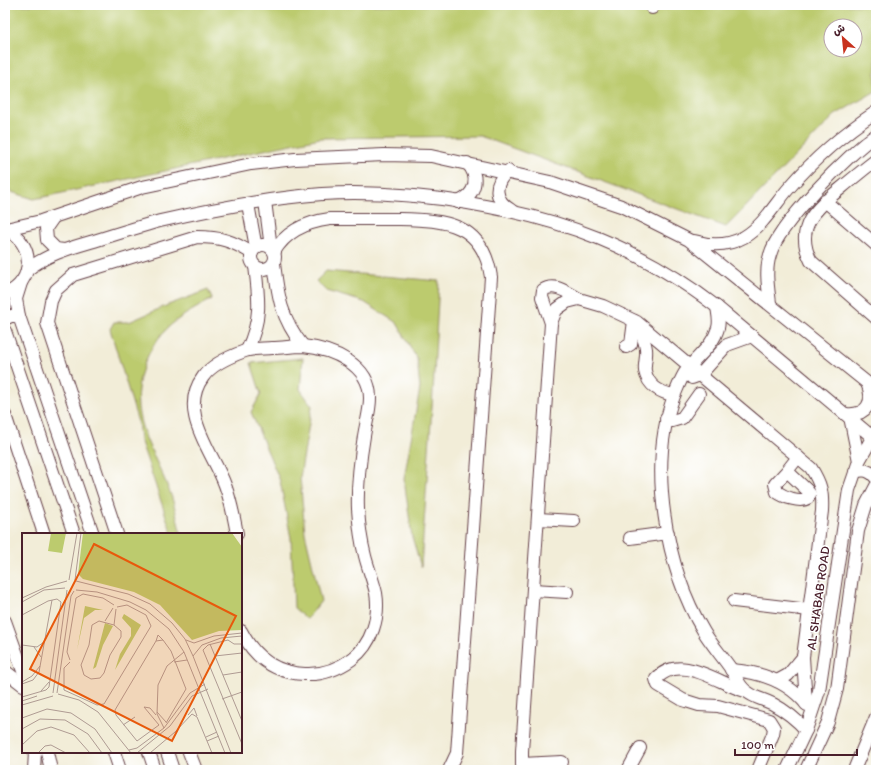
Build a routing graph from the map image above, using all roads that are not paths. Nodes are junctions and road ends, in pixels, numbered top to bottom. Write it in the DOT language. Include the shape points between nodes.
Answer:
graph roads {
  1 [pos="876,112"];
  2 [pos="876,135"];
  3 [pos="876,160"];
  4 [pos="467,163"];
  5 [pos="508,171"];
  6 [pos="265,201"];
  7 [pos="825,201"];
  8 [pos="458,202"];
  9 [pos="248,204"];
  10 [pos="511,210"];
  11 [pos="53,218"];
  12 [pos="5,229"];
  13 [pos="689,240"];
  14 [pos="876,245"];
  15 [pos="64,250"];
  16 [pos="254,250"];
  17 [pos="273,254"];
  18 [pos="255,266"];
  19 [pos="28,270"];
  20 [pos="21,283"];
  21 [pos="5,294"];
  22 [pos="579,299"];
  23 [pos="770,303"];
  24 [pos="717,307"];
  25 [pos="19,316"];
  26 [pos="876,318"];
  27 [pos="5,319"];
  28 [pos="635,322"];
  29 [pos="551,323"];
  30 [pos="5,331"];
  31 [pos="752,336"];
  32 [pos="303,346"];
  33 [pos="626,348"];
  34 [pos="247,350"];
  35 [pos="690,367"];
  36 [pos="700,375"];
  37 [pos="681,380"];
  38 [pos="871,387"];
  39 [pos="699,394"];
  40 [pos="674,395"];
  41 [pos="5,415"];
  42 [pos="848,416"];
  43 [pos="666,419"];
  44 [pos="875,436"];
  45 [pos="798,457"];
  46 [pos="857,467"];
  47 [pos="787,470"];
  48 [pos="876,478"];
  49 [pos="875,490"];
  50 [pos="538,519"];
  51 [pos="574,521"];
  52 [pos="44,533"];
  53 [pos="74,533"];
  54 [pos="93,533"];
  55 [pos="117,533"];
  56 [pos="237,533"];
  57 [pos="668,533"];
  58 [pos="630,538"];
  59 [pos="533,590"];
  60 [pos="566,592"];
  61 [pos="734,600"];
  62 [pos="809,610"];
  63 [pos="5,621"];
  64 [pos="242,633"];
  65 [pos="8,636"];
  66 [pos="802,657"];
  67 [pos="5,667"];
  68 [pos="22,668"];
  69 [pos="731,670"];
  70 [pos="5,671"];
  71 [pos="777,681"];
  72 [pos="22,684"];
  73 [pos="745,691"];
  74 [pos="777,706"];
  75 [pos="809,708"];
  76 [pos="790,715"];
  77 [pos="876,717"];
  78 [pos="771,722"];
  79 [pos="806,730"];
  80 [pos="640,748"];
  81 [pos="35,753"];
  82 [pos="48,753"];
  83 [pos="114,753"];
  84 [pos="149,753"];
  85 [pos="167,753"];
  86 [pos="189,753"];
  87 [pos="562,762"];
  88 [pos="523,767"];
  89 [pos="34,770"];
  90 [pos="52,770"];
  91 [pos="120,770"];
  92 [pos="155,770"];
  93 [pos="173,770"];
  94 [pos="196,770"];
  95 [pos="449,770"];
  96 [pos="628,770"];
  97 [pos="758,770"];
  98 [pos="787,770"];
  99 [pos="806,770"];
  100 [pos="854,770"];
  1 -- 13 [label="street" via="825,152 790,187 758,226 744,237 726,244 708,245"];
  2 -- 23 [label="street" via="842,164 775,240 767,271"];
  3 -- 7 [label="street"];
  4 -- 5 [label="street"];
  4 -- 8 [label="street" via="475,175 474,188 465,199"];
  4 -- 11 [label="street" via="431,156 384,155 295,159 142,187"];
  5 -- 10 [label="street" via="501,177 497,192 499,200"];
  5 -- 13 [label="street" via="586,193 649,219"];
  6 -- 8 [label="street" via="321,194 371,193 421,196"];
  6 -- 9 [label="street"];
  6 -- 17 [label="street"];
  7 -- 14 [label="street"];
  7 -- 26 [label="street" via="810,218 805,234 806,250 811,261"];
  8 -- 10 [label="street"];
  9 -- 15 [label="street" via="191,214 135,228"];
  9 -- 16 [label="street"];
  10 -- 24 [label="street" via="584,232 621,247 691,287"];
  11 -- 12 [label="street"];
  11 -- 15 [label="street" via="47,224 46,236 52,246"];
  12 -- 19 [label="street" via="23,242 28,256"];
  13 -- 23 [label="street"];
  15 -- 19 [label="street" via="48,256"];
  16 -- 17 [label="street" via="264,245"];
  16 -- 18 [label="street" via="251,260"];
  16 -- 55 [label="street" via="223,239 197,237 78,272 64,282 51,301 47,324"];
  17 -- 18 [label="street" via="267,268"];
  17 -- 32 [label="street" via="278,298 283,316"];
  17 -- 95 [label="street" via="285,237 318,220 436,220 470,233 481,245 489,260 491,277 457,753"];
  18 -- 34 [label="street" via="260,302 259,319"];
  19 -- 20 [label="street"];
  20 -- 21 [label="street"];
  20 -- 25 [label="street" via="16,299"];
  22 -- 28 [label="street" via="603,306"];
  22 -- 29 [label="street" via="567,302 556,310"];
  22 -- 29 [label="street" via="556,287 549,286 543,290 542,297"];
  23 -- 38 [label="street"];
  24 -- 31 [label="street"];
  24 -- 35 [label="street" via="719,319 715,336"];
  25 -- 27 [label="street"];
  25 -- 54 [label="street"];
  28 -- 33 [label="street" via="631,344"];
  28 -- 35 [label="street"];
  28 -- 40 [label="street" via="646,349 645,372 649,381 656,389"];
  29 -- 50 [label="street"];
  30 -- 53 [label="street"];
  31 -- 36 [label="street" via="727,345"];
  31 -- 42 [label="street"];
  32 -- 34 [label="street"];
  32 -- 64 [label="street" via="338,355 353,363 364,375 370,391 370,408 363,437 358,510 365,556 376,594 374,628 355,656 332,670 311,675 280,670 266,662 254,652"];
  34 -- 56 [label="street" via="231,357 204,376 195,390 193,406 196,421 225,485"];
  35 -- 36 [label="street"];
  35 -- 37 [label="street"];
  36 -- 37 [label="street"];
  36 -- 45 [label="street"];
  37 -- 40 [label="street"];
  38 -- 42 [label="street" via="870,402 864,410"];
  39 -- 43 [label="street" via="682,418 677,421"];
  40 -- 43 [label="street"];
  41 -- 52 [label="street"];
  42 -- 44 [label="street"];
  42 -- 46 [label="street"];
  43 -- 57 [label="street" via="660,469"];
  44 -- 46 [label="street, AL SHABAB ROAD"];
  45 -- 47 [label="street"];
  45 -- 62 [label="street" via="811,468 819,481 823,495"];
  46 -- 48 [label="street"];
  46 -- 75 [label="street, AL SHABAB ROAD" via="845,506 823,669"];
  49 -- 99 [label="street" via="861,518 858,531 837,689 828,722"];
  50 -- 51 [label="street"];
  50 -- 59 [label="street"];
  57 -- 58 [label="street"];
  57 -- 69 [label="street" via="675,562 693,611 708,638"];
  59 -- 60 [label="street"];
  59 -- 88 [label="street"];
  61 -- 62 [label="street"];
  62 -- 66 [label="street"];
  63 -- 65 [label="street"];
  65 -- 68 [label="street"];
  66 -- 71 [label="street" via="792,671"];
  66 -- 75 [label="street"];
  67 -- 68 [label="street"];
  69 -- 71 [label="street" via="758,673"];
  69 -- 73 [label="street"];
  70 -- 72 [label="street"];
  71 -- 75 [label="street" via="788,687"];
  73 -- 74 [label="street"];
  73 -- 78 [label="street" via="689,668 661,673 656,679 658,685 683,700 736,710"];
  74 -- 76 [label="street"];
  74 -- 78 [label="street"];
  75 -- 79 [label="street, AL SHABAB ROAD"];
  76 -- 78 [label="street"];
  76 -- 79 [label="street"];
  77 -- 100 [label="street"];
  78 -- 97 [label="street" via="773,734"];
  79 -- 98 [label="street, AL SHABAB ROAD"];
  80 -- 96 [label="street"];
  81 -- 89 [label="street"];
  82 -- 90 [label="street"];
  83 -- 91 [label="street"];
  84 -- 92 [label="street"];
  85 -- 93 [label="street"];
  86 -- 94 [label="street"];
  87 -- 88 [label="street"];
}
